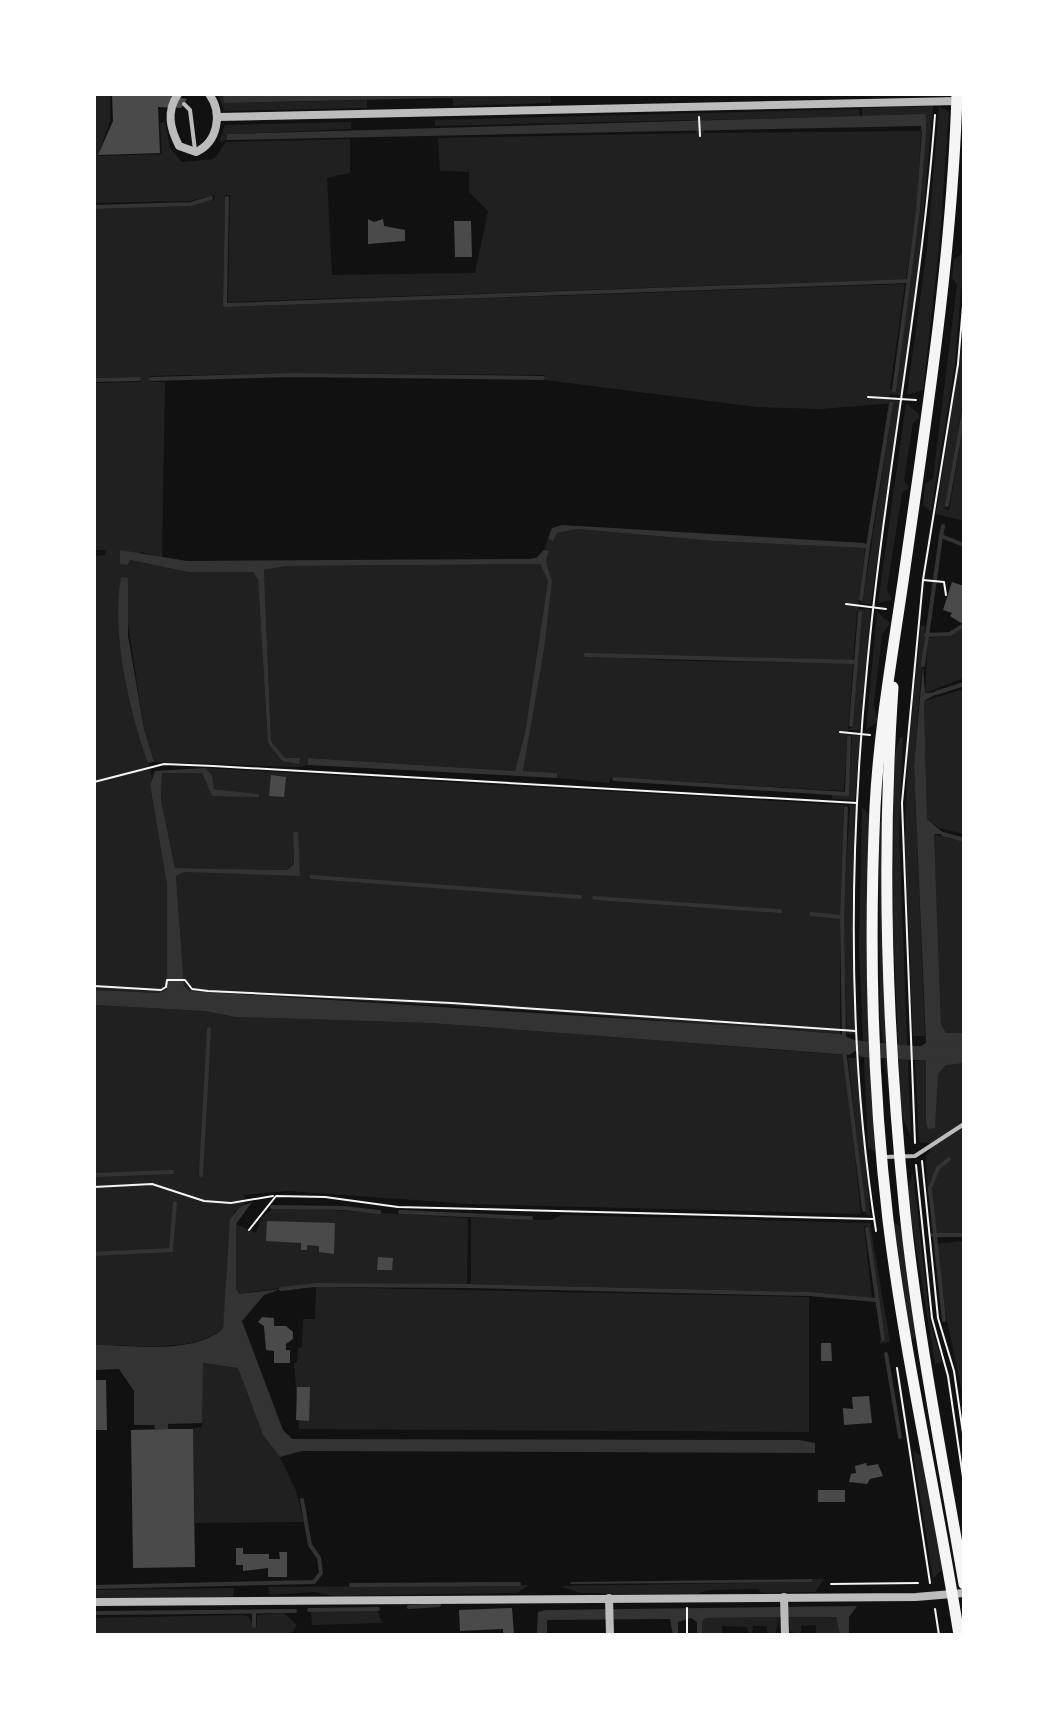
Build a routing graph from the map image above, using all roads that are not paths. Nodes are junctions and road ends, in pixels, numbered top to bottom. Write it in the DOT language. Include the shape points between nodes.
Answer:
graph roads {
  1 [pos="178,94"];
  2 [pos="209,94"];
  3 [pos="957,98"];
  4 [pos="184,104"];
  5 [pos="217,117"];
  6 [pos="196,152"];
  7 [pos="899,612"];
  8 [pos="964,1124"];
  9 [pos="900,1156"];
  10 [pos="883,1157"];
  11 [pos="964,1584"];
  12 [pos="958,1594"];
  13 [pos="784,1600"];
  14 [pos="94,1602"];
  15 [pos="609,1602"];
  16 [pos="610,1635"];
  17 [pos="785,1635"];
  18 [pos="959,1635"];
  1 -- 6 [label="street" via="170,120 173,134 179,146"];
  2 -- 5 [label="street"];
  3 -- 5 [label="street"];
  3 -- 7 [label="main road" via="947,249"];
  4 -- 6 [label="lane" via="190,110"];
  5 -- 6 [label="street" via="213,139"];
  7 -- 9 [label="main road" via="888,805 891,1036"];
  7 -- 10 [label="main road" via="881,736 872,895"];
  8 -- 9 [label="lane" via="915,1156"];
  9 -- 10 [label="lane"];
  9 -- 11 [label="main road"];
  10 -- 12 [label="main road" via="906,1344"];
  12 -- 13 [label="street"];
  12 -- 18 [label="main road"];
  13 -- 15 [label="street"];
  13 -- 17 [label="street"];
  14 -- 15 [label="street"];
  15 -- 16 [label="street"];
}
